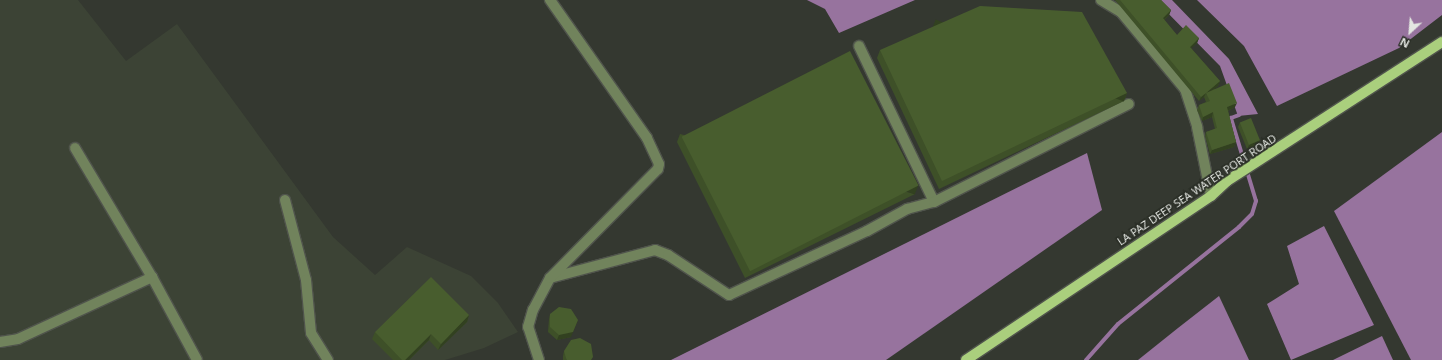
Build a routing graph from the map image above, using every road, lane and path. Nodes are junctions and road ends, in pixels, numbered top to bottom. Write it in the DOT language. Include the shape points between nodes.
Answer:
graph roads {
  1 [pos="550,0"];
  2 [pos="1101,0"];
  3 [pos="1442,42"];
  4 [pos="859,46"];
  5 [pos="1129,104"];
  6 [pos="75,148"];
  7 [pos="1211,196"];
  8 [pos="285,200"];
  9 [pos="934,202"];
  10 [pos="152,278"];
  11 [pos="550,278"];
  12 [pos="0,342"];
  13 [pos="197,360"];
  14 [pos="328,360"];
  15 [pos="539,360"];
  16 [pos="966,360"];
  1 -- 11 [label="street" via="647,138 659,164 658,169"];
  2 -- 7 [label="street" via="1121,12 1185,89 1197,127"];
  3 -- 7 [label="main road, LA PAZ DEEP SEA WATER PORT ROAD" via="1227,181"];
  4 -- 9 [label="street"];
  5 -- 9 [label="street"];
  6 -- 10 [label="street"];
  7 -- 16 [label="main road, LA PAZ DEEP SEA WATER PORT ROAD"];
  8 -- 14 [label="street" via="306,280 311,333"];
  9 -- 11 [label="street" via="908,209 729,296 668,255 655,250"];
  10 -- 12 [label="street" via="18,339"];
  10 -- 13 [label="street"];
  11 -- 15 [label="street" via="533,310 528,327"];
}
